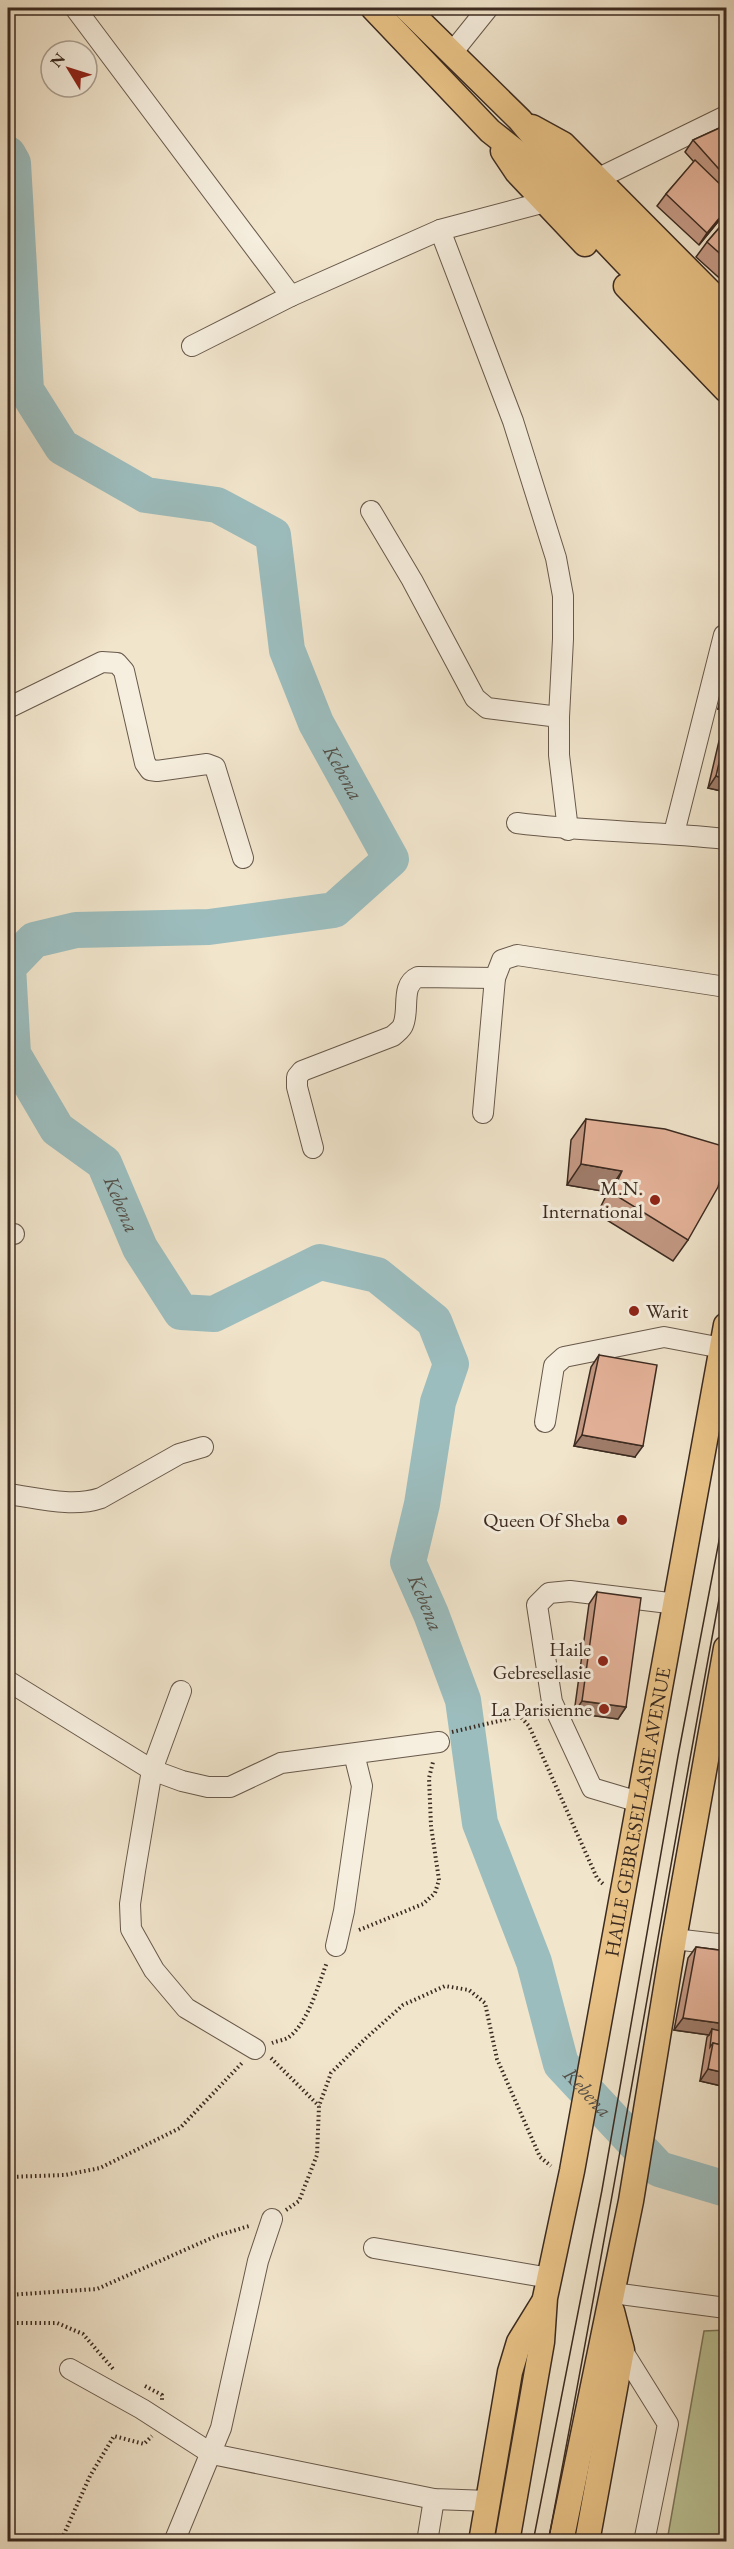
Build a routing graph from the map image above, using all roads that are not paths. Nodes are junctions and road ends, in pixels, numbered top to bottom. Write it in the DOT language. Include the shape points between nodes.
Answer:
graph roads {
  1 [pos="75,8"];
  2 [pos="374,8"];
  3 [pos="406,8"];
  4 [pos="488,8"];
  5 [pos="451,54"];
  6 [pos="726,116"];
  7 [pos="520,120"];
  8 [pos="490,131"];
  9 [pos="542,160"];
  10 [pos="599,178"];
  11 [pos="545,202"];
  12 [pos="440,230"];
  13 [pos="291,296"];
  14 [pos="726,308"];
  15 [pos="726,339"];
  16 [pos="192,346"];
  17 [pos="726,363"];
  18 [pos="726,390"];
  19 [pos="371,511"];
  20 [pos="724,635"];
  21 [pos="8,708"];
  22 [pos="559,717"];
  23 [pos="517,823"];
  24 [pos="568,830"];
  25 [pos="674,833"];
  26 [pos="726,839"];
  27 [pos="243,858"];
  28 [pos="495,978"];
  29 [pos="726,987"];
  30 [pos="483,1113"];
  31 [pos="313,1148"];
  32 [pos="724,1336"];
  33 [pos="544,1422"];
  34 [pos="203,1447"];
  35 [pos="8,1494"];
  36 [pos="677,1604"];
  37 [pos="726,1648"];
  38 [pos="8,1682"];
  39 [pos="181,1691"];
  40 [pos="447,1736"];
  41 [pos="354,1755"];
  42 [pos="152,1770"];
  43 [pos="639,1802"];
  44 [pos="674,1940"];
  45 [pos="726,1945"];
  46 [pos="336,1946"];
  47 [pos="263,2053"];
  48 [pos="272,2219"];
  49 [pos="374,2248"];
  50 [pos="548,2288"];
  51 [pos="612,2300"];
  52 [pos="726,2308"];
  53 [pos="622,2350"];
  54 [pos="70,2369"];
  55 [pos="212,2454"];
  56 [pos="434,2499"];
  57 [pos="489,2501"];
  58 [pos="174,2541"];
  59 [pos="427,2541"];
  60 [pos="481,2541"];
  61 [pos="507,2541"];
  62 [pos="561,2541"];
  63 [pos="587,2541"];
  64 [pos="644,2541"];
  1 -- 13 [label="street"];
  2 -- 8 [label="main road"];
  3 -- 5 [label="main road"];
  4 -- 5 [label="street"];
  5 -- 7 [label="main road"];
  6 -- 10 [label="street"];
  7 -- 9 [label="main road"];
  7 -- 10 [label="main road" via="563,144"];
  8 -- 9 [label="main road"];
  8 -- 11 [label="main road" via="517,172"];
  9 -- 15 [label="main road"];
  9 -- 17 [label="main road" via="625,262"];
  10 -- 14 [label="main road"];
  11 -- 12 [label="street"];
  11 -- 18 [label="main road"];
  12 -- 13 [label="street"];
  12 -- 22 [label="street" via="513,420 556,558 563,596"];
  13 -- 16 [label="street"];
  19 -- 22 [label="street" via="475,698 486,708"];
  20 -- 25 [label="street"];
  21 -- 27 [label="street" via="102,662 117,663 124,671 150,770 207,764 215,768"];
  22 -- 24 [label="street" via="559,755"];
  23 -- 24 [label="street"];
  24 -- 25 [label="street"];
  25 -- 26 [label="street"];
  28 -- 29 [label="street" via="502,960 517,955"];
  28 -- 30 [label="street"];
  28 -- 31 [label="street" via="418,977 408,985 403,1026 393,1036 302,1071 297,1087"];
  32 -- 33 [label="street" via="664,1337 564,1357 554,1366"];
  32 -- 36 [label="main road, HAILE GEBRESELLASIE AVENUE"];
  34 -- 35 [label="street" via="179,1454 89,1502"];
  36 -- 43 [label="main road, HAILE GEBRESELLASIE AVENUE"];
  36 -- 43 [label="street" via="570,1591 549,1593 537,1605 552,1702 592,1788"];
  37 -- 44 [label="main road"];
  38 -- 42 [label="street"];
  39 -- 42 [label="street"];
  40 -- 41 [label="street"];
  41 -- 42 [label="street" via="281,1763 230,1787 208,1787"];
  41 -- 46 [label="street" via="362,1786"];
  42 -- 47 [label="street" via="130,1904 131,1929 154,1970 186,2008"];
  43 -- 50 [label="main road, HAILE GEBRESELLASIE AVENUE"];
  44 -- 45 [label="street"];
  44 -- 51 [label="main road" via="654,2077"];
  48 -- 55 [label="street" via="258,2261"];
  49 -- 50 [label="street"];
  50 -- 57 [label="main road, HAILE GEBRESELLASIE AVENUE" via="519,2342 510,2372"];
  50 -- 61 [label="main road, HAILE GEBRESELLASIE AVENUE"];
  51 -- 52 [label="street"];
  51 -- 53 [label="main road"];
  51 -- 62 [label="main road"];
  53 -- 63 [label="main road"];
  53 -- 64 [label="street" via="668,2424"];
  54 -- 55 [label="street"];
  55 -- 56 [label="street"];
  55 -- 58 [label="street"];
  56 -- 57 [label="street"];
  56 -- 59 [label="street"];
  57 -- 60 [label="main road, HAILE GEBRESELLASIE AVENUE"];
}
